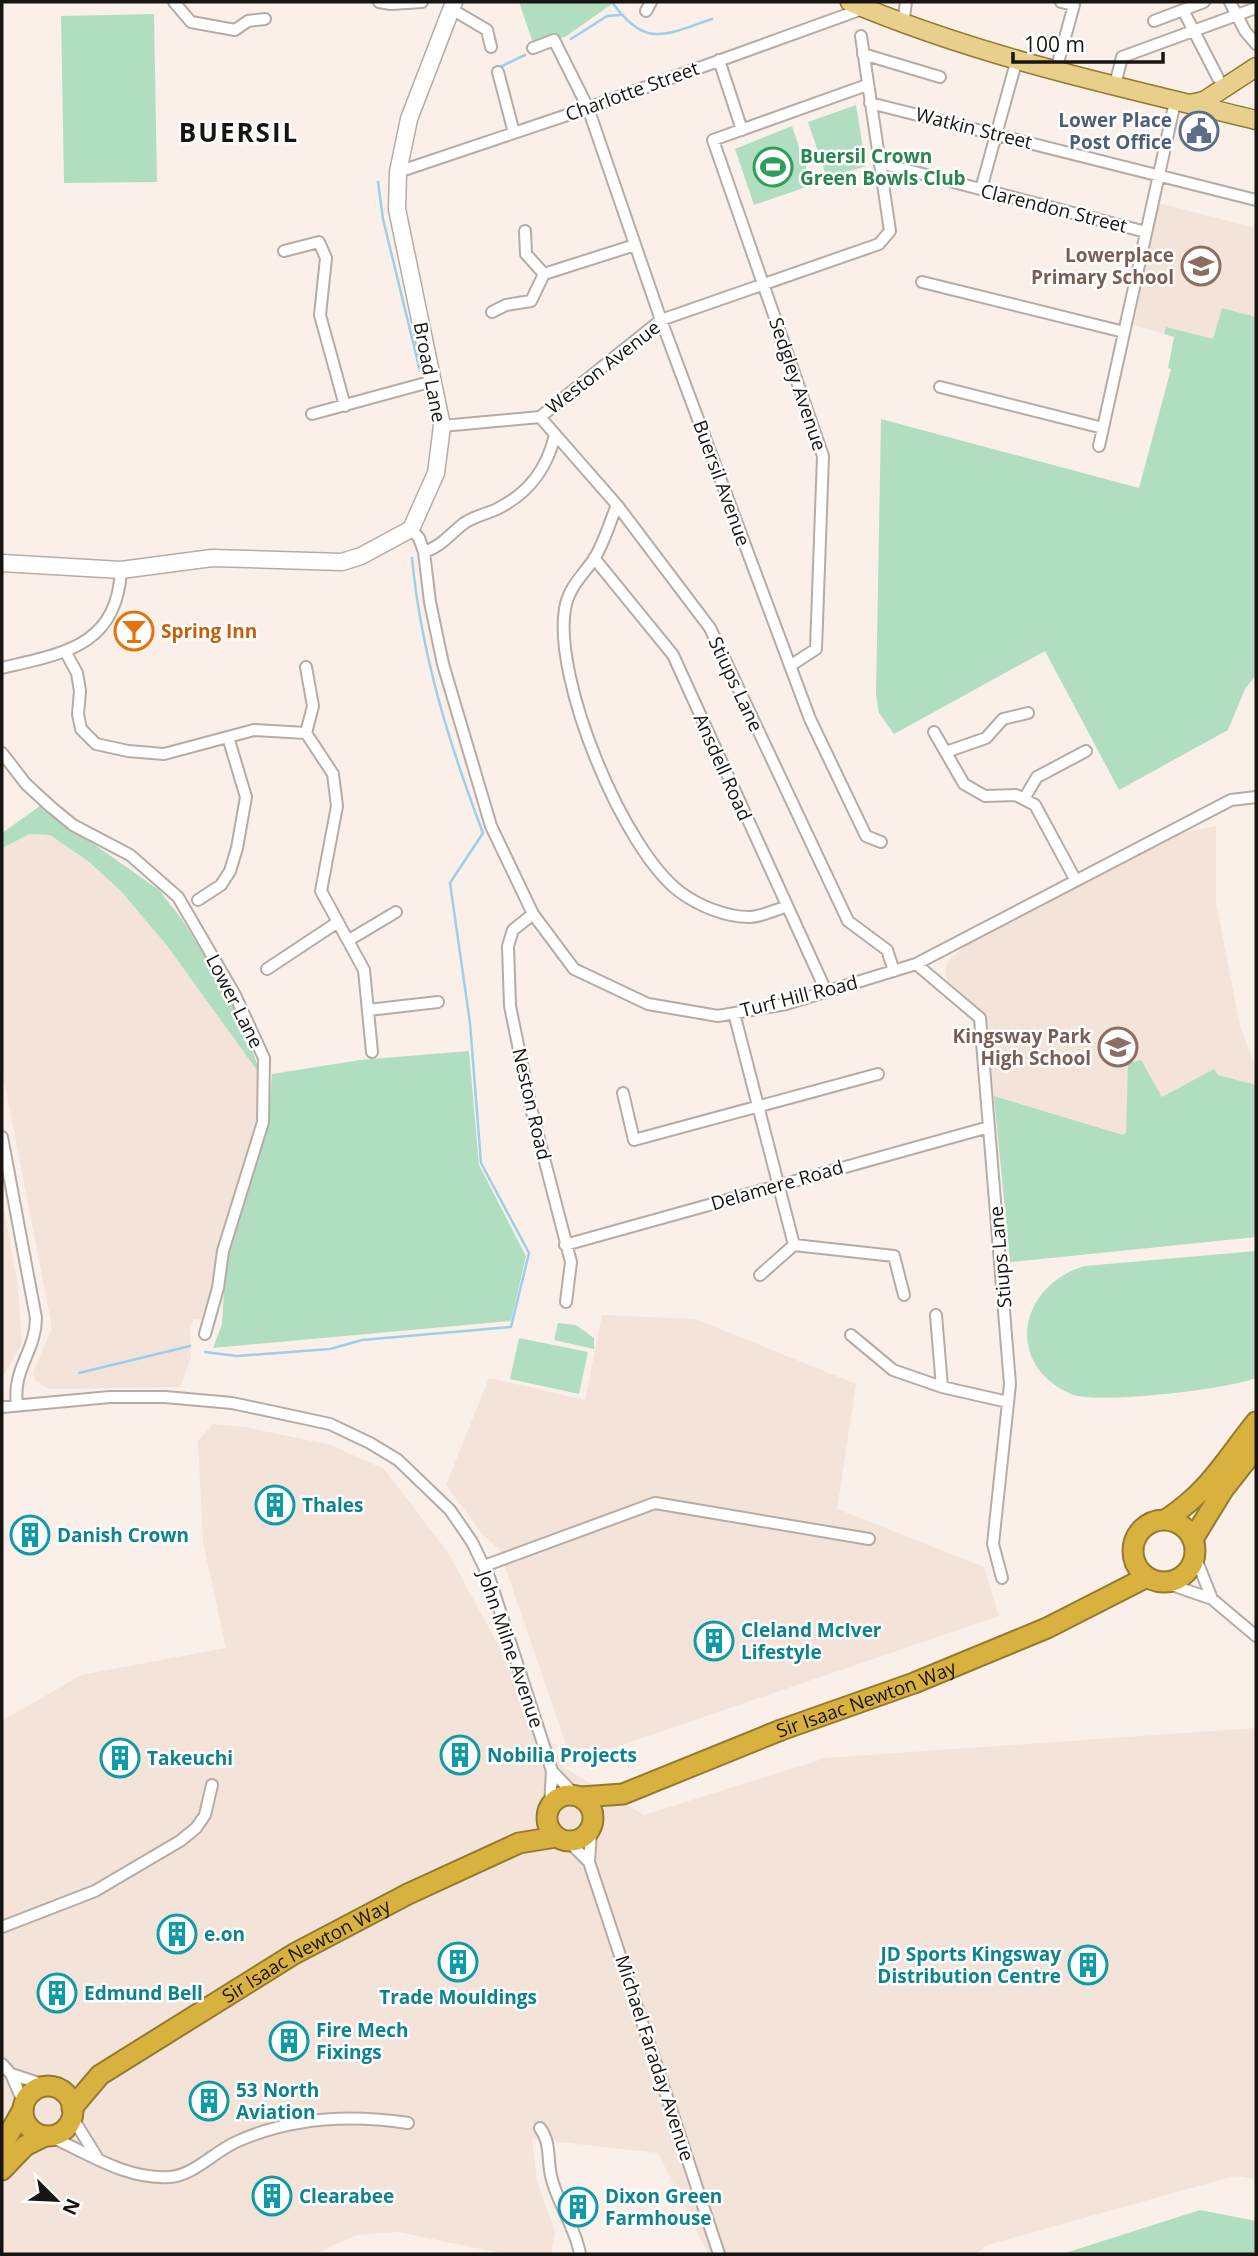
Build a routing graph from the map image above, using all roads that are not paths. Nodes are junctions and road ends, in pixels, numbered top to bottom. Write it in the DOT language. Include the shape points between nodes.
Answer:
graph roads {
  1 [pos="174,2"];
  2 [pos="379,2"];
  3 [pos="422,2"];
  4 [pos="906,2"];
  5 [pos="1061,2"];
  6 [pos="1204,2"];
  7 [pos="1230,2"];
  8 [pos="858,5"];
  9 [pos="453,6"];
  10 [pos="1256,8"];
  11 [pos="1183,10"];
  12 [pos="1236,16"];
  13 [pos="265,19"];
  14 [pos="1154,21"];
  15 [pos="903,24"];
  16 [pos="1245,31"];
  17 [pos="1192,32"];
  18 [pos="861,36"];
  19 [pos="1256,38"];
  20 [pos="1256,44"];
  21 [pos="491,47"];
  22 [pos="533,48"];
  23 [pos="863,54"];
  24 [pos="1017,59"];
  25 [pos="719,60"];
  26 [pos="1255,67"];
  27 [pos="1056,70"];
  28 [pos="498,72"];
  29 [pos="940,77"];
  30 [pos="1222,83"];
  31 [pos="867,85"];
  32 [pos="1115,85"];
  33 [pos="870,103"];
  34 [pos="1181,103"];
  35 [pos="588,108"];
  36 [pos="1252,117"];
  37 [pos="742,130"];
  38 [pos="514,133"];
  39 [pos="996,134"];
  40 [pos="880,163"];
  41 [pos="398,172"];
  42 [pos="1159,174"];
  43 [pos="981,189"];
  44 [pos="1256,200"];
  45 [pos="525,232"];
  46 [pos="1146,232"];
  47 [pos="635,244"];
  48 [pos="284,251"];
  49 [pos="544,274"];
  50 [pos="922,282"];
  51 [pos="763,285"];
  52 [pos="492,312"];
  53 [pos="661,320"];
  54 [pos="1124,332"];
  55 [pos="433,381"];
  56 [pos="940,387"];
  57 [pos="345,406"];
  58 [pos="313,414"];
  59 [pos="540,417"];
  60 [pos="442,426"];
  61 [pos="1103,428"];
  62 [pos="555,435"];
  63 [pos="1099,446"];
  64 [pos="617,505"];
  65 [pos="411,529"];
  66 [pos="424,552"];
  67 [pos="594,558"];
  68 [pos="2,563"];
  69 [pos="121,569"];
  70 [pos="66,653"];
  71 [pos="790,666"];
  72 [pos="306,667"];
  73 [pos="2,668"];
  74 [pos="1028,713"];
  75 [pos="934,732"];
  76 [pos="306,733"];
  77 [pos="228,737"];
  78 [pos="1086,751"];
  79 [pos="946,752"];
  80 [pos="2,753"];
  81 [pos="1069,760"];
  82 [pos="1076,771"];
  83 [pos="1025,797"];
  84 [pos="1256,797"];
  85 [pos="881,842"];
  86 [pos="1075,879"];
  87 [pos="198,900"];
  88 [pos="785,907"];
  89 [pos="396,912"];
  90 [pos="533,914"];
  91 [pos="338,922"];
  92 [pos="349,940"];
  93 [pos="916,964"];
  94 [pos="267,969"];
  95 [pos="894,971"];
  96 [pos="826,991"];
  97 [pos="438,1002"];
  98 [pos="368,1010"];
  99 [pos="734,1013"];
  100 [pos="372,1052"];
  101 [pos="878,1074"];
  102 [pos="623,1093"];
  103 [pos="757,1104"];
  104 [pos="989,1127"];
  105 [pos="2,1137"];
  106 [pos="778,1184"];
  107 [pos="565,1245"];
  108 [pos="794,1245"];
  109 [pos="760,1275"];
  110 [pos="904,1295"];
  111 [pos="566,1302"];
  112 [pos="936,1315"];
  113 [pos="203,1328"];
  114 [pos="851,1335"];
  115 [pos="942,1387"];
  116 [pos="1008,1402"];
  117 [pos="18,1404"];
  118 [pos="2,1408"];
  119 [pos="1256,1422"];
  120 [pos="1256,1448"];
  121 [pos="1167,1519"];
  122 [pos="869,1539"];
  123 [pos="1194,1547"];
  124 [pos="484,1566"];
  125 [pos="1148,1574"];
  126 [pos="1002,1578"];
  127 [pos="1212,1599"];
  128 [pos="1256,1636"];
  129 [pos="552,1772"];
  130 [pos="212,1786"];
  131 [pos="623,1794"];
  132 [pos="578,1796"];
  133 [pos="549,1811"];
  134 [pos="592,1826"];
  135 [pos="563,1840"];
  136 [pos="519,1843"];
  137 [pos="589,1862"];
  138 [pos="2,1927"];
  139 [pos="2,2064"];
  140 [pos="11,2074"];
  141 [pos="100,2075"];
  142 [pos="52,2087"];
  143 [pos="23,2107"];
  144 [pos="72,2112"];
  145 [pos="408,2123"];
  146 [pos="540,2128"];
  147 [pos="47,2136"];
  148 [pos="2,2147"];
  149 [pos="98,2159"];
  150 [pos="2,2170"];
  151 [pos="580,2254"];
  152 [pos="719,2254"];
  1 -- 13 [label="street" via="191,22 235,30 248,21"];
  2 -- 3 [label="street"];
  4 -- 15 [label="street"];
  5 -- 27 [label="street" via="1074,5"];
  6 -- 11 [label="street"];
  7 -- 12 [label="street"];
  8 -- 15 [label="main road"];
  8 -- 25 [label="street, Charlotte Street"];
  9 -- 21 [label="street" via="487,30"];
  9 -- 41 [label="main road, Broad Lane" via="410,119"];
  10 -- 12 [label="street"];
  11 -- 14 [label="street"];
  11 -- 17 [label="street"];
  12 -- 16 [label="street"];
  12 -- 17 [label="street"];
  15 -- 24 [label="main road"];
  16 -- 19 [label="street"];
  16 -- 20 [label="street"];
  17 -- 30 [label="street"];
  17 -- 32 [label="street" via="1122,57"];
  18 -- 23 [label="street"];
  22 -- 35 [label="street, Buersil Avenue" via="554,40"];
  23 -- 29 [label="street"];
  23 -- 31 [label="street"];
  24 -- 27 [label="main road"];
  24 -- 39 [label="street"];
  25 -- 35 [label="street, Charlotte Street"];
  25 -- 37 [label="street"];
  26 -- 30 [label="main road"];
  27 -- 32 [label="main road"];
  28 -- 38 [label="street"];
  30 -- 34 [label="main road" via="1204,101"];
  30 -- 36 [label="main road" via="1227,103"];
  31 -- 33 [label="street"];
  31 -- 37 [label="street"];
  32 -- 34 [label="main road"];
  33 -- 39 [label="street, Watkin Street"];
  33 -- 40 [label="street"];
  34 -- 36 [label="main road"];
  34 -- 42 [label="street"];
  35 -- 38 [label="street, Charlotte Street"];
  35 -- 47 [label="street, Buersil Avenue"];
  37 -- 51 [label="street, Sedgley Avenue" via="713,140"];
  38 -- 41 [label="street, Charlotte Street"];
  39 -- 42 [label="street, Watkin Street"];
  39 -- 43 [label="street"];
  40 -- 43 [label="street, Clarendon Street"];
  40 -- 51 [label="street, Weston Avenue" via="890,231 879,244"];
  41 -- 55 [label="main road, Broad Lane" via="397,209"];
  42 -- 44 [label="street, Watkin Street"];
  42 -- 46 [label="street"];
  43 -- 46 [label="street, Clarendon Street"];
  45 -- 49 [label="street" via="526,254"];
  46 -- 54 [label="street"];
  47 -- 49 [label="street"];
  47 -- 53 [label="street, Buersil Avenue"];
  48 -- 57 [label="street" via="319,242 326,258 320,315"];
  49 -- 52 [label="street" via="531,301"];
  50 -- 54 [label="street"];
  51 -- 53 [label="street, Weston Avenue"];
  51 -- 71 [label="street, Sedgley Avenue" via="823,456 816,649"];
  53 -- 59 [label="street, Weston Avenue"];
  53 -- 71 [label="street, Buersil Avenue"];
  54 -- 61 [label="street"];
  55 -- 57 [label="street"];
  55 -- 60 [label="main road, Broad Lane"];
  56 -- 61 [label="street"];
  57 -- 58 [label="street"];
  59 -- 60 [label="street, Weston Avenue"];
  59 -- 62 [label="street, Stiups Lane"];
  60 -- 65 [label="main road, Broad Lane" via="436,473"];
  61 -- 63 [label="street"];
  62 -- 64 [label="street, Stiups Lane"];
  62 -- 66 [label="street" via="550,455 532,485 500,507 464,523 440,547"];
  64 -- 67 [label="street"];
  64 -- 95 [label="street, Stiups Lane" via="709,628 848,921 887,950"];
  65 -- 66 [label="street, Turf Hill Road"];
  65 -- 69 [label="main road" via="342,562 212,558"];
  66 -- 90 [label="street, Turf Hill Road" via="443,664 491,824"];
  67 -- 88 [label="street, Ansdell Road" via="673,655"];
  67 -- 88 [label="street" via="577,578 565,606 562,642 573,697 606,779 648,858 680,892 717,911 751,917"];
  68 -- 69 [label="main road"];
  69 -- 70 [label="street" via="119,596 107,623"];
  70 -- 73 [label="street"];
  70 -- 77 [label="street" via="77,673 81,729 96,744 164,754"];
  71 -- 85 [label="street, Buersil Avenue" via="866,836"];
  72 -- 76 [label="street" via="313,706"];
  74 -- 79 [label="street" via="1003,719 986,738"];
  75 -- 79 [label="street"];
  76 -- 77 [label="street" via="254,730"];
  76 -- 91 [label="street" via="333,774 337,806 321,891"];
  77 -- 87 [label="street" via="246,797 237,848 220,885"];
  78 -- 81 [label="street"];
  79 -- 83 [label="street" via="964,784 985,796"];
  80 -- 113 [label="street, Lower Lane" via="51,807 73,825 130,855 177,897 234,993 264,1058 263,1122"];
  81 -- 82 [label="street"];
  81 -- 83 [label="street" via="1037,777"];
  83 -- 86 [label="street" via="1035,805"];
  84 -- 86 [label="street, Turf Hill Road" via="1231,800"];
  86 -- 93 [label="street, Turf Hill Road"];
  88 -- 96 [label="street, Ansdell Road"];
  89 -- 92 [label="street"];
  90 -- 99 [label="street, Turf Hill Road" via="574,968 648,1004 718,1016"];
  90 -- 107 [label="street, Neston Road" via="513,930 508,946 510,1006"];
  91 -- 92 [label="street"];
  91 -- 94 [label="street"];
  92 -- 98 [label="street" via="364,970"];
  93 -- 95 [label="street, Turf Hill Road"];
  93 -- 104 [label="street, Stiups Lane" via="981,1018"];
  95 -- 96 [label="street, Turf Hill Road"];
  96 -- 99 [label="street, Turf Hill Road"];
  97 -- 98 [label="street"];
  98 -- 100 [label="street"];
  99 -- 103 [label="street"];
  101 -- 103 [label="street"];
  102 -- 103 [label="street" via="634,1140"];
  103 -- 106 [label="street"];
  104 -- 106 [label="street, Delamere Road"];
  104 -- 116 [label="street, Stiups Lane"];
  105 -- 117 [label="street" via="36,1318 33,1342 16,1381"];
  106 -- 107 [label="street, Delamere Road"];
  106 -- 108 [label="street"];
  107 -- 111 [label="street, Neston Road" via="571,1262"];
  108 -- 109 [label="street"];
  108 -- 110 [label="street" via="894,1256"];
  112 -- 115 [label="street"];
  114 -- 115 [label="street" via="893,1370"];
  115 -- 116 [label="street"];
  116 -- 126 [label="street, Stiups Lane" via="993,1544"];
  117 -- 118 [label="street, John Milne Avenue"];
  117 -- 124 [label="street, John Milne Avenue" via="110,1397 182,1398 268,1409 330,1424 384,1451 419,1478 456,1518"];
  119 -- 121 [label="highway" via="1210,1485"];
  120 -- 123 [label="highway" via="1223,1490"];
  121 -- 123 [label="highway" via="1183,1525"];
  121 -- 125 [label="highway" via="1156,1520 1139,1532 1133,1551"];
  122 -- 124 [label="street" via="655,1503"];
  123 -- 125 [label="highway" via="1187,1572 1180,1578"];
  123 -- 127 [label="street"];
  124 -- 129 [label="street, John Milne Avenue"];
  125 -- 127 [label="street"];
  125 -- 131 [label="highway, Sir Isaac Newton Way" via="1106,1598 914,1683"];
  127 -- 128 [label="street"];
  129 -- 132 [label="street, John Milne Avenue"];
  129 -- 133 [label="street, John Milne Avenue"];
  130 -- 138 [label="street" via="205,1815 180,1841 95,1891"];
  131 -- 132 [label="highway, Sir Isaac Newton Way"];
  131 -- 134 [label="highway, Sir Isaac Newton Way"];
  132 -- 133 [label="highway" via="561,1797"];
  132 -- 134 [label="highway" via="591,1807"];
  133 -- 135 [label="highway" via="548,1824"];
  133 -- 136 [label="highway, Sir Isaac Newton Way"];
  134 -- 135 [label="highway" via="581,1839"];
  134 -- 137 [label="street"];
  135 -- 136 [label="highway, Sir Isaac Newton Way"];
  135 -- 137 [label="street"];
  136 -- 141 [label="highway, Sir Isaac Newton Way" via="294,1954"];
  137 -- 152 [label="street, Michael Faraday Avenue"];
  139 -- 140 [label="street"];
  140 -- 142 [label="street"];
  140 -- 143 [label="street"];
  141 -- 142 [label="highway, Sir Isaac Newton Way"];
  141 -- 144 [label="highway, Sir Isaac Newton Way"];
  142 -- 143 [label="highway" via="33,2091"];
  142 -- 144 [label="highway" via="67,2095"];
  143 -- 147 [label="highway" via="29,2127"];
  143 -- 148 [label="highway"];
  144 -- 147 [label="highway" via="64,2130"];
  144 -- 149 [label="street"];
  145 -- 149 [label="street" via="338,2117 268,2129 172,2177 148,2176"];
  146 -- 151 [label="street" via="549,2141 551,2177"];
  147 -- 149 [label="street"];
  147 -- 150 [label="highway" via="25,2146"];
}
